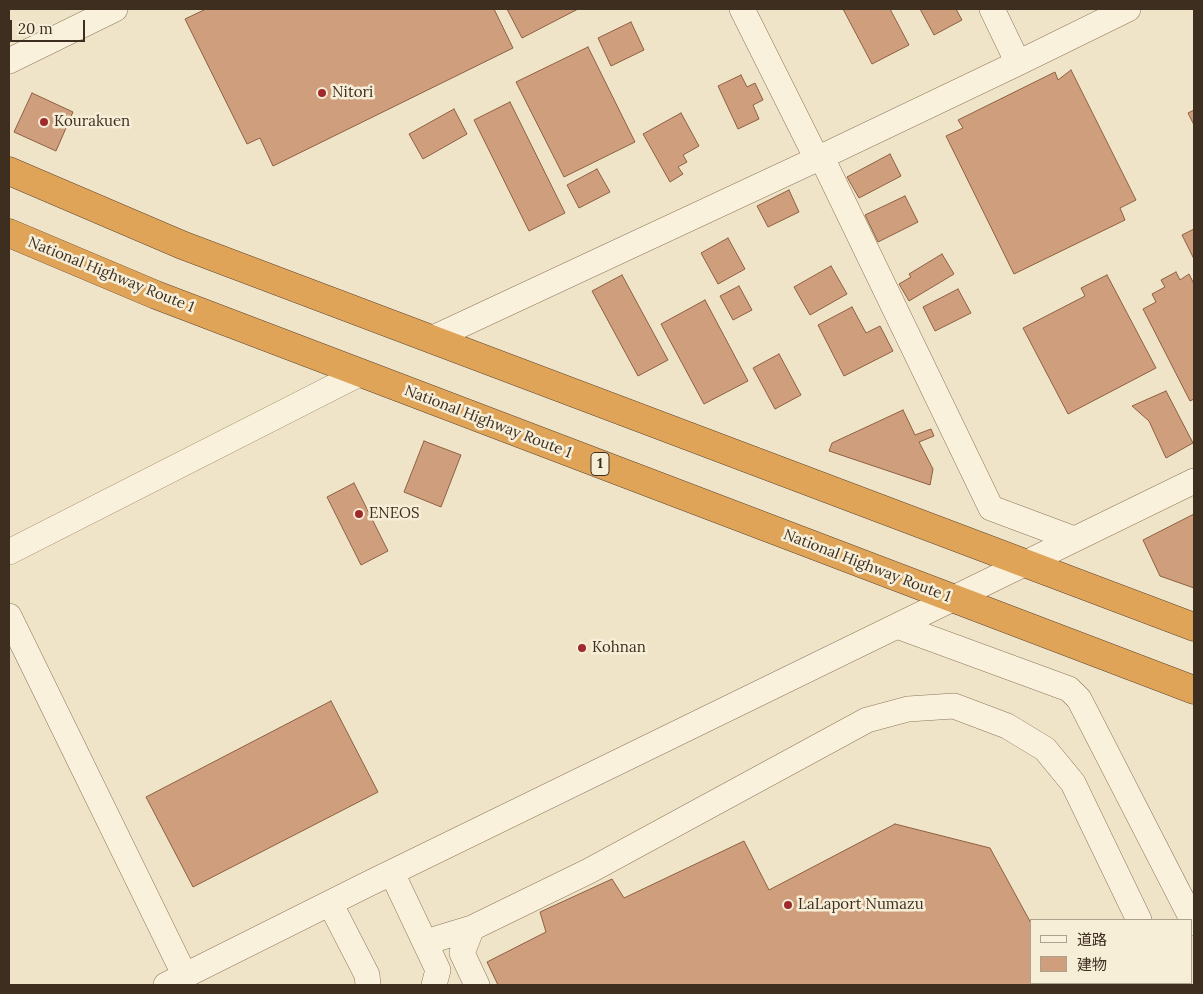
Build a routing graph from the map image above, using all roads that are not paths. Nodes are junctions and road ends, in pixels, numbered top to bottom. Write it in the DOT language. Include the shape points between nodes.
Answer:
graph roads {
  1 [pos="115,9"];
  2 [pos="742,9"];
  3 [pos="992,9"];
  4 [pos="1128,9"];
  5 [pos="9,61"];
  6 [pos="1018,63"];
  7 [pos="819,158"];
  8 [pos="9,171"];
  9 [pos="9,233"];
  10 [pos="431,339"];
  11 [pos="361,373"];
  12 [pos="1194,481"];
  13 [pos="1074,539"];
  14 [pos="9,552"];
  15 [pos="1025,563"];
  16 [pos="952,599"];
  17 [pos="9,616"];
  18 [pos="897,626"];
  19 [pos="1194,627"];
  20 [pos="1194,690"];
  21 [pos="392,873"];
  22 [pos="330,903"];
  23 [pos="1139,919"];
  24 [pos="1192,919"];
  25 [pos="472,928"];
  26 [pos="426,942"];
  27 [pos="175,981"];
  28 [pos="368,985"];
  29 [pos="434,985"];
  30 [pos="477,985"];
  1 -- 5 [label="street"];
  2 -- 7 [label="street"];
  3 -- 6 [label="street"];
  4 -- 6 [label="street"];
  6 -- 7 [label="street"];
  7 -- 10 [label="street"];
  7 -- 13 [label="street" via="991,508"];
  8 -- 10 [label="highway" via="182,245"];
  9 -- 11 [label="highway, National Highway Route 1 / 1" via="156,295"];
  10 -- 15 [label="highway"];
  11 -- 14 [label="street"];
  11 -- 16 [label="highway, National Highway Route 1 / 1"];
  12 -- 13 [label="street"];
  13 -- 15 [label="street"];
  15 -- 16 [label="street"];
  15 -- 19 [label="highway"];
  16 -- 18 [label="street"];
  16 -- 20 [label="highway, National Highway Route 1 / 1"];
  17 -- 27 [label="street"];
  18 -- 21 [label="street"];
  18 -- 24 [label="street" via="1069,689 1079,699"];
  21 -- 22 [label="street"];
  21 -- 26 [label="street"];
  22 -- 27 [label="street"];
  22 -- 28 [label="street" via="367,975"];
  23 -- 25 [label="street" via="1073,783 1045,749 1007,726 954,706 908,709 866,720 589,871"];
  25 -- 26 [label="street"];
  25 -- 30 [label="street" via="462,953"];
  26 -- 29 [label="street" via="438,970"];
}
